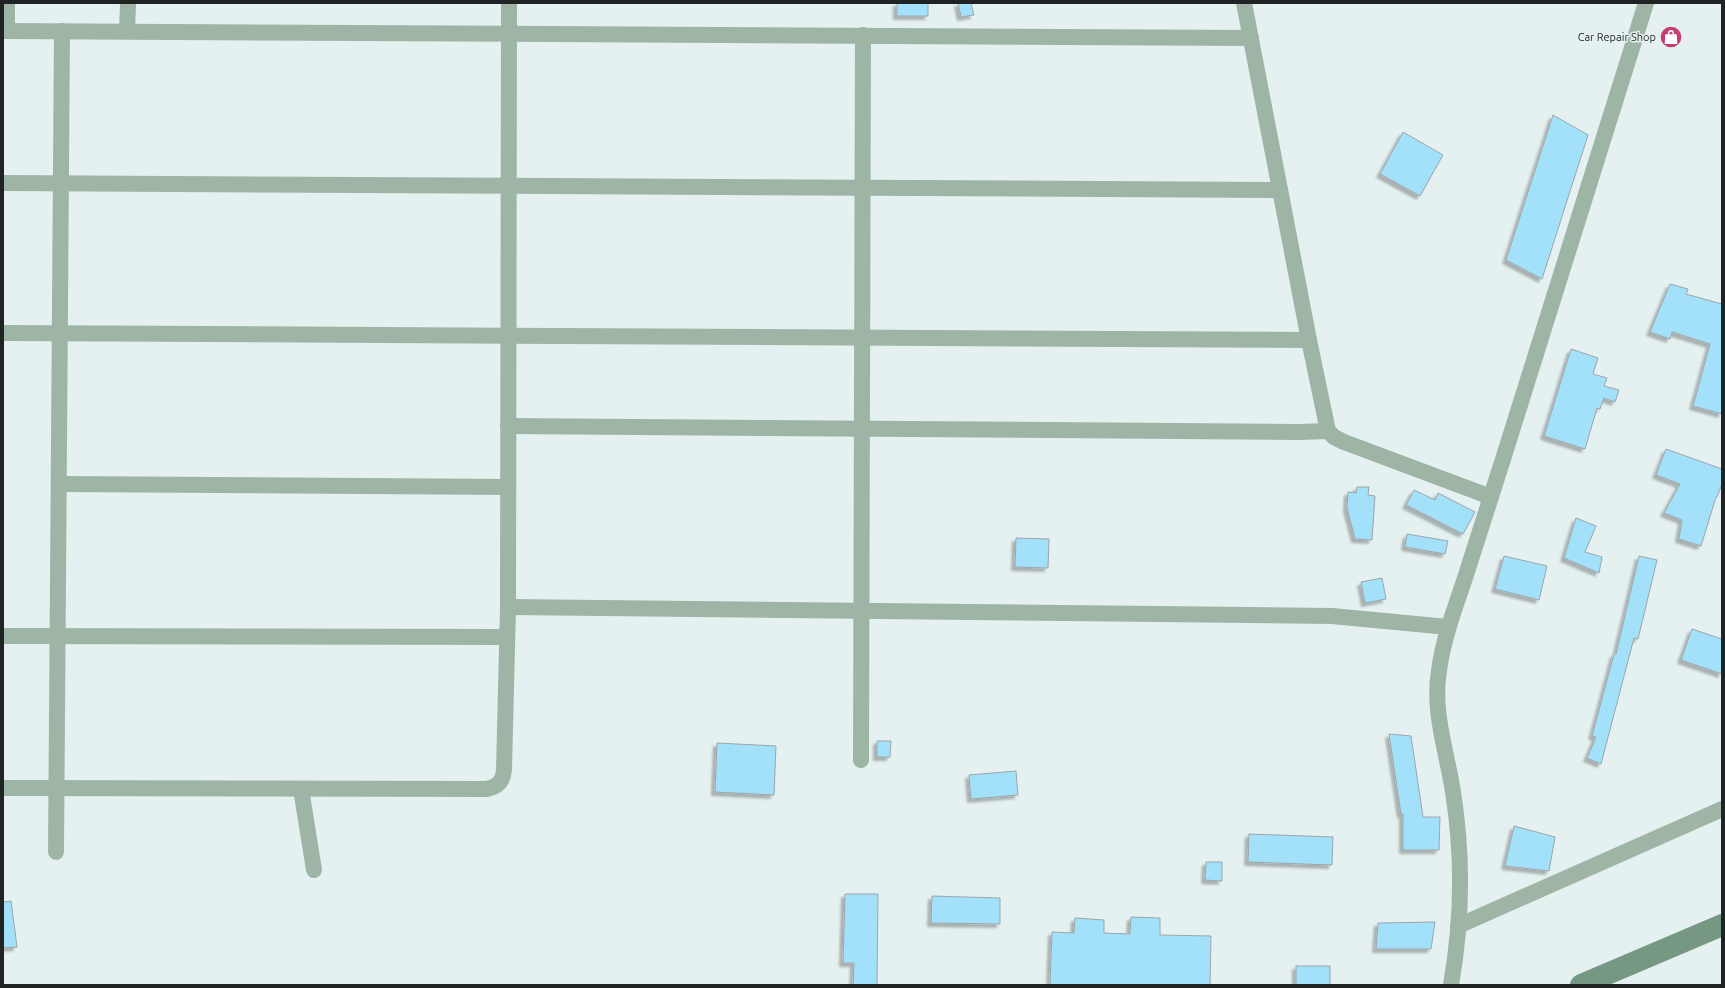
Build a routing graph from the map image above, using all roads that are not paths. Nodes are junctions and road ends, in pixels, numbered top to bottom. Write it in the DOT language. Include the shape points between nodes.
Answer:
graph roads {
  1 [pos="7,3"];
  2 [pos="128,3"];
  3 [pos="509,3"];
  4 [pos="1244,3"];
  5 [pos="1646,3"];
  6 [pos="5,31"];
  7 [pos="62,31"];
  8 [pos="127,31"];
  9 [pos="509,34"];
  10 [pos="863,35"];
  11 [pos="1251,38"];
  12 [pos="3,183"];
  13 [pos="61,183"];
  14 [pos="509,185"];
  15 [pos="862,186"];
  16 [pos="1280,190"];
  17 [pos="3,333"];
  18 [pos="60,334"];
  19 [pos="508,337"];
  20 [pos="861,339"];
  21 [pos="1309,340"];
  22 [pos="508,426"];
  23 [pos="861,429"];
  24 [pos="1328,431"];
  25 [pos="59,484"];
  26 [pos="508,487"];
  27 [pos="1491,496"];
  28 [pos="508,607"];
  29 [pos="861,611"];
  30 [pos="1448,627"];
  31 [pos="3,636"];
  32 [pos="58,636"];
  33 [pos="507,637"];
  34 [pos="861,760"];
  35 [pos="3,788"];
  36 [pos="56,789"];
  37 [pos="301,789"];
  38 [pos="1722,809"];
  39 [pos="56,852"];
  40 [pos="314,870"];
  41 [pos="1722,925"];
  42 [pos="1458,926"];
  43 [pos="1451,985"];
  44 [pos="1581,985"];
  1 -- 6 [label="street"];
  2 -- 8 [label="street"];
  3 -- 9 [label="street"];
  4 -- 11 [label="street"];
  5 -- 27 [label="street"];
  6 -- 7 [label="street"];
  7 -- 8 [label="street"];
  7 -- 13 [label="street"];
  8 -- 9 [label="street"];
  9 -- 10 [label="street"];
  9 -- 14 [label="street"];
  10 -- 11 [label="street"];
  10 -- 15 [label="street"];
  11 -- 16 [label="street"];
  12 -- 13 [label="street"];
  13 -- 14 [label="street"];
  13 -- 18 [label="street"];
  14 -- 15 [label="street"];
  14 -- 19 [label="street"];
  15 -- 16 [label="street"];
  15 -- 20 [label="street"];
  16 -- 21 [label="street"];
  17 -- 18 [label="street"];
  18 -- 19 [label="street"];
  18 -- 25 [label="street"];
  19 -- 20 [label="street"];
  19 -- 22 [label="street"];
  20 -- 21 [label="street"];
  20 -- 23 [label="street"];
  21 -- 24 [label="street"];
  22 -- 23 [label="street"];
  22 -- 26 [label="street"];
  23 -- 24 [label="street"];
  23 -- 29 [label="street"];
  24 -- 27 [label="street" via="1344,442"];
  25 -- 26 [label="street"];
  25 -- 32 [label="street"];
  26 -- 28 [label="street"];
  27 -- 30 [label="street"];
  28 -- 29 [label="street"];
  28 -- 33 [label="street"];
  29 -- 30 [label="street" via="1332,616"];
  29 -- 34 [label="street"];
  30 -- 42 [label="street" via="1438,671 1437,696 1459,837"];
  31 -- 32 [label="street"];
  32 -- 33 [label="street"];
  32 -- 36 [label="street"];
  33 -- 37 [label="street" via="504,775 496,787"];
  35 -- 36 [label="street"];
  36 -- 37 [label="street"];
  36 -- 39 [label="street"];
  37 -- 40 [label="street"];
  38 -- 42 [label="street"];
  41 -- 44 [label="street"];
  42 -- 43 [label="street"];
}
